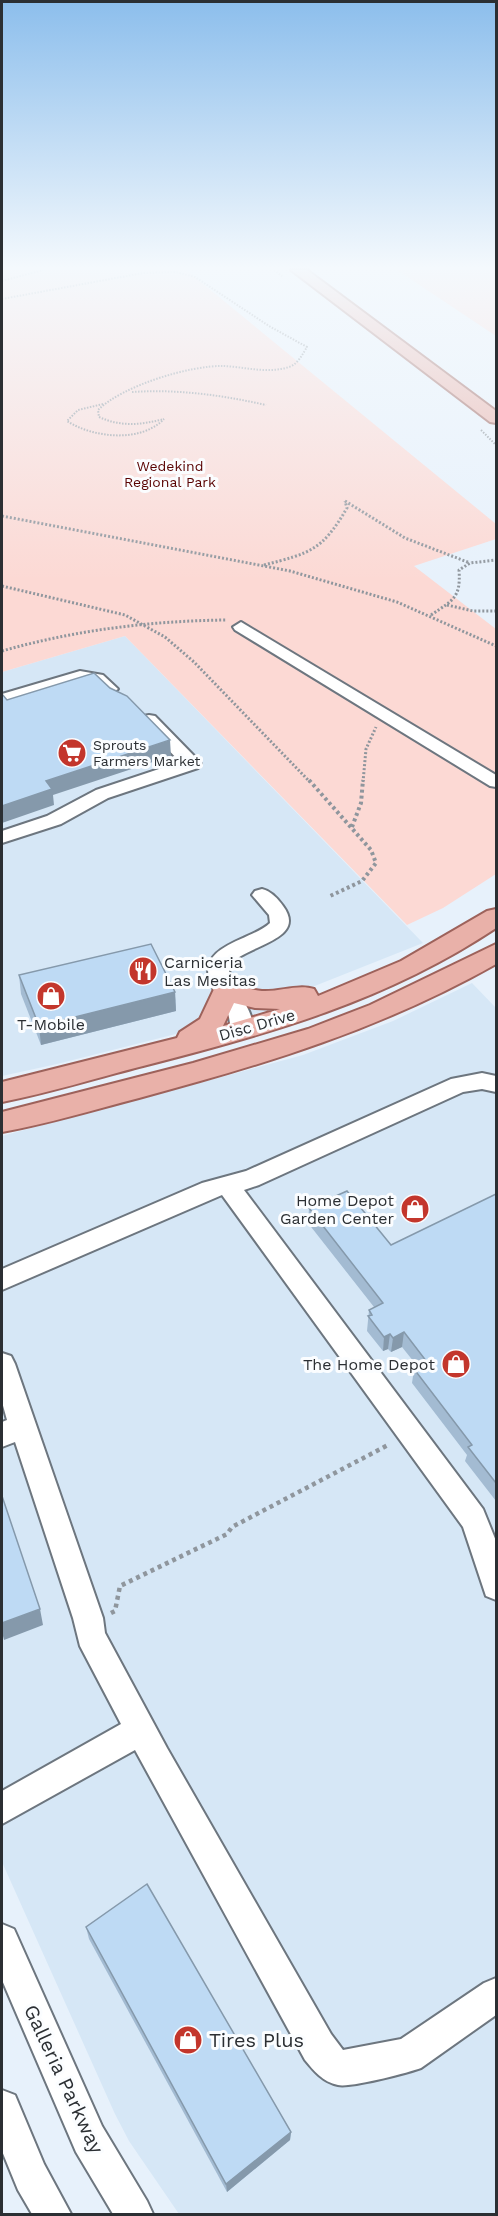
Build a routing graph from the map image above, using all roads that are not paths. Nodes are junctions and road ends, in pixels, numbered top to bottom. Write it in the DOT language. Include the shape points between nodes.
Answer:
graph roads {
  1 [pos="437,373"];
  2 [pos="456,373"];
  3 [pos="496,403"];
  4 [pos="496,417"];
  5 [pos="235,623"];
  6 [pos="2,699"];
  7 [pos="496,782"];
  8 [pos="2,837"];
  9 [pos="262,896"];
  10 [pos="496,917"];
  11 [pos="485,937"];
  12 [pos="496,953"];
  13 [pos="472,968"];
  14 [pos="225,991"];
  15 [pos="241,1030"];
  16 [pos="162,1050"];
  17 [pos="496,1084"];
  18 [pos="2,1092"];
  19 [pos="36,1113"];
  20 [pos="2,1122"];
  21 [pos="228,1185"];
  22 [pos="2,1280"];
  23 [pos="2,1364"];
  24 [pos="11,1431"];
  25 [pos="496,1587"];
  26 [pos="140,1730"];
  27 [pos="2,1808"];
  28 [pos="2,1941"];
  29 [pos="496,1995"];
  30 [pos="2,2108"];
  31 [pos="52,2214"];
  32 [pos="134,2214"];
  1 -- 4 [label="main road"];
  2 -- 3 [label="main road"];
  5 -- 7 [label="street"];
  6 -- 8 [label="street" via="80,676 97,679 130,703 192,764 102,794 54,820"];
  9 -- 14 [label="street" via="282,920 280,927 222,959 218,973"];
  10 -- 11 [label="main road, Disc Drive"];
  11 -- 13 [label="main road"];
  11 -- 14 [label="main road" via="284,1001 250,999"];
  11 -- 15 [label="main road, Disc Drive" via="439,953 358,991"];
  12 -- 13 [label="main road, Disc Drive"];
  13 -- 19 [label="main road, Disc Drive" via="369,1018 305,1041"];
  14 -- 15 [label="street" via="242,1017"];
  14 -- 16 [label="main road" via="212,1024 205,1031"];
  15 -- 16 [label="main road, Disc Drive"];
  15 -- 19 [label="main road" via="238,1037 222,1048 114,1078"];
  16 -- 18 [label="main road, Disc Drive"];
  17 -- 21 [label="street" via="482,1081 459,1085 251,1179"];
  19 -- 20 [label="main road, Disc Drive"];
  21 -- 22 [label="street" via="210,1189"];
  21 -- 25 [label="street" via="473,1518"];
  23 -- 24 [label="street"];
  24 -- 26 [label="street" via="92,1636"];
  26 -- 27 [label="street"];
  26 -- 29 [label="street" via="330,2062 340,2068 408,2055"];
  28 -- 32 [label="street, Galleria Parkway" via="89,2139"];
  30 -- 31 [label="street" via="31,2177"];
}
